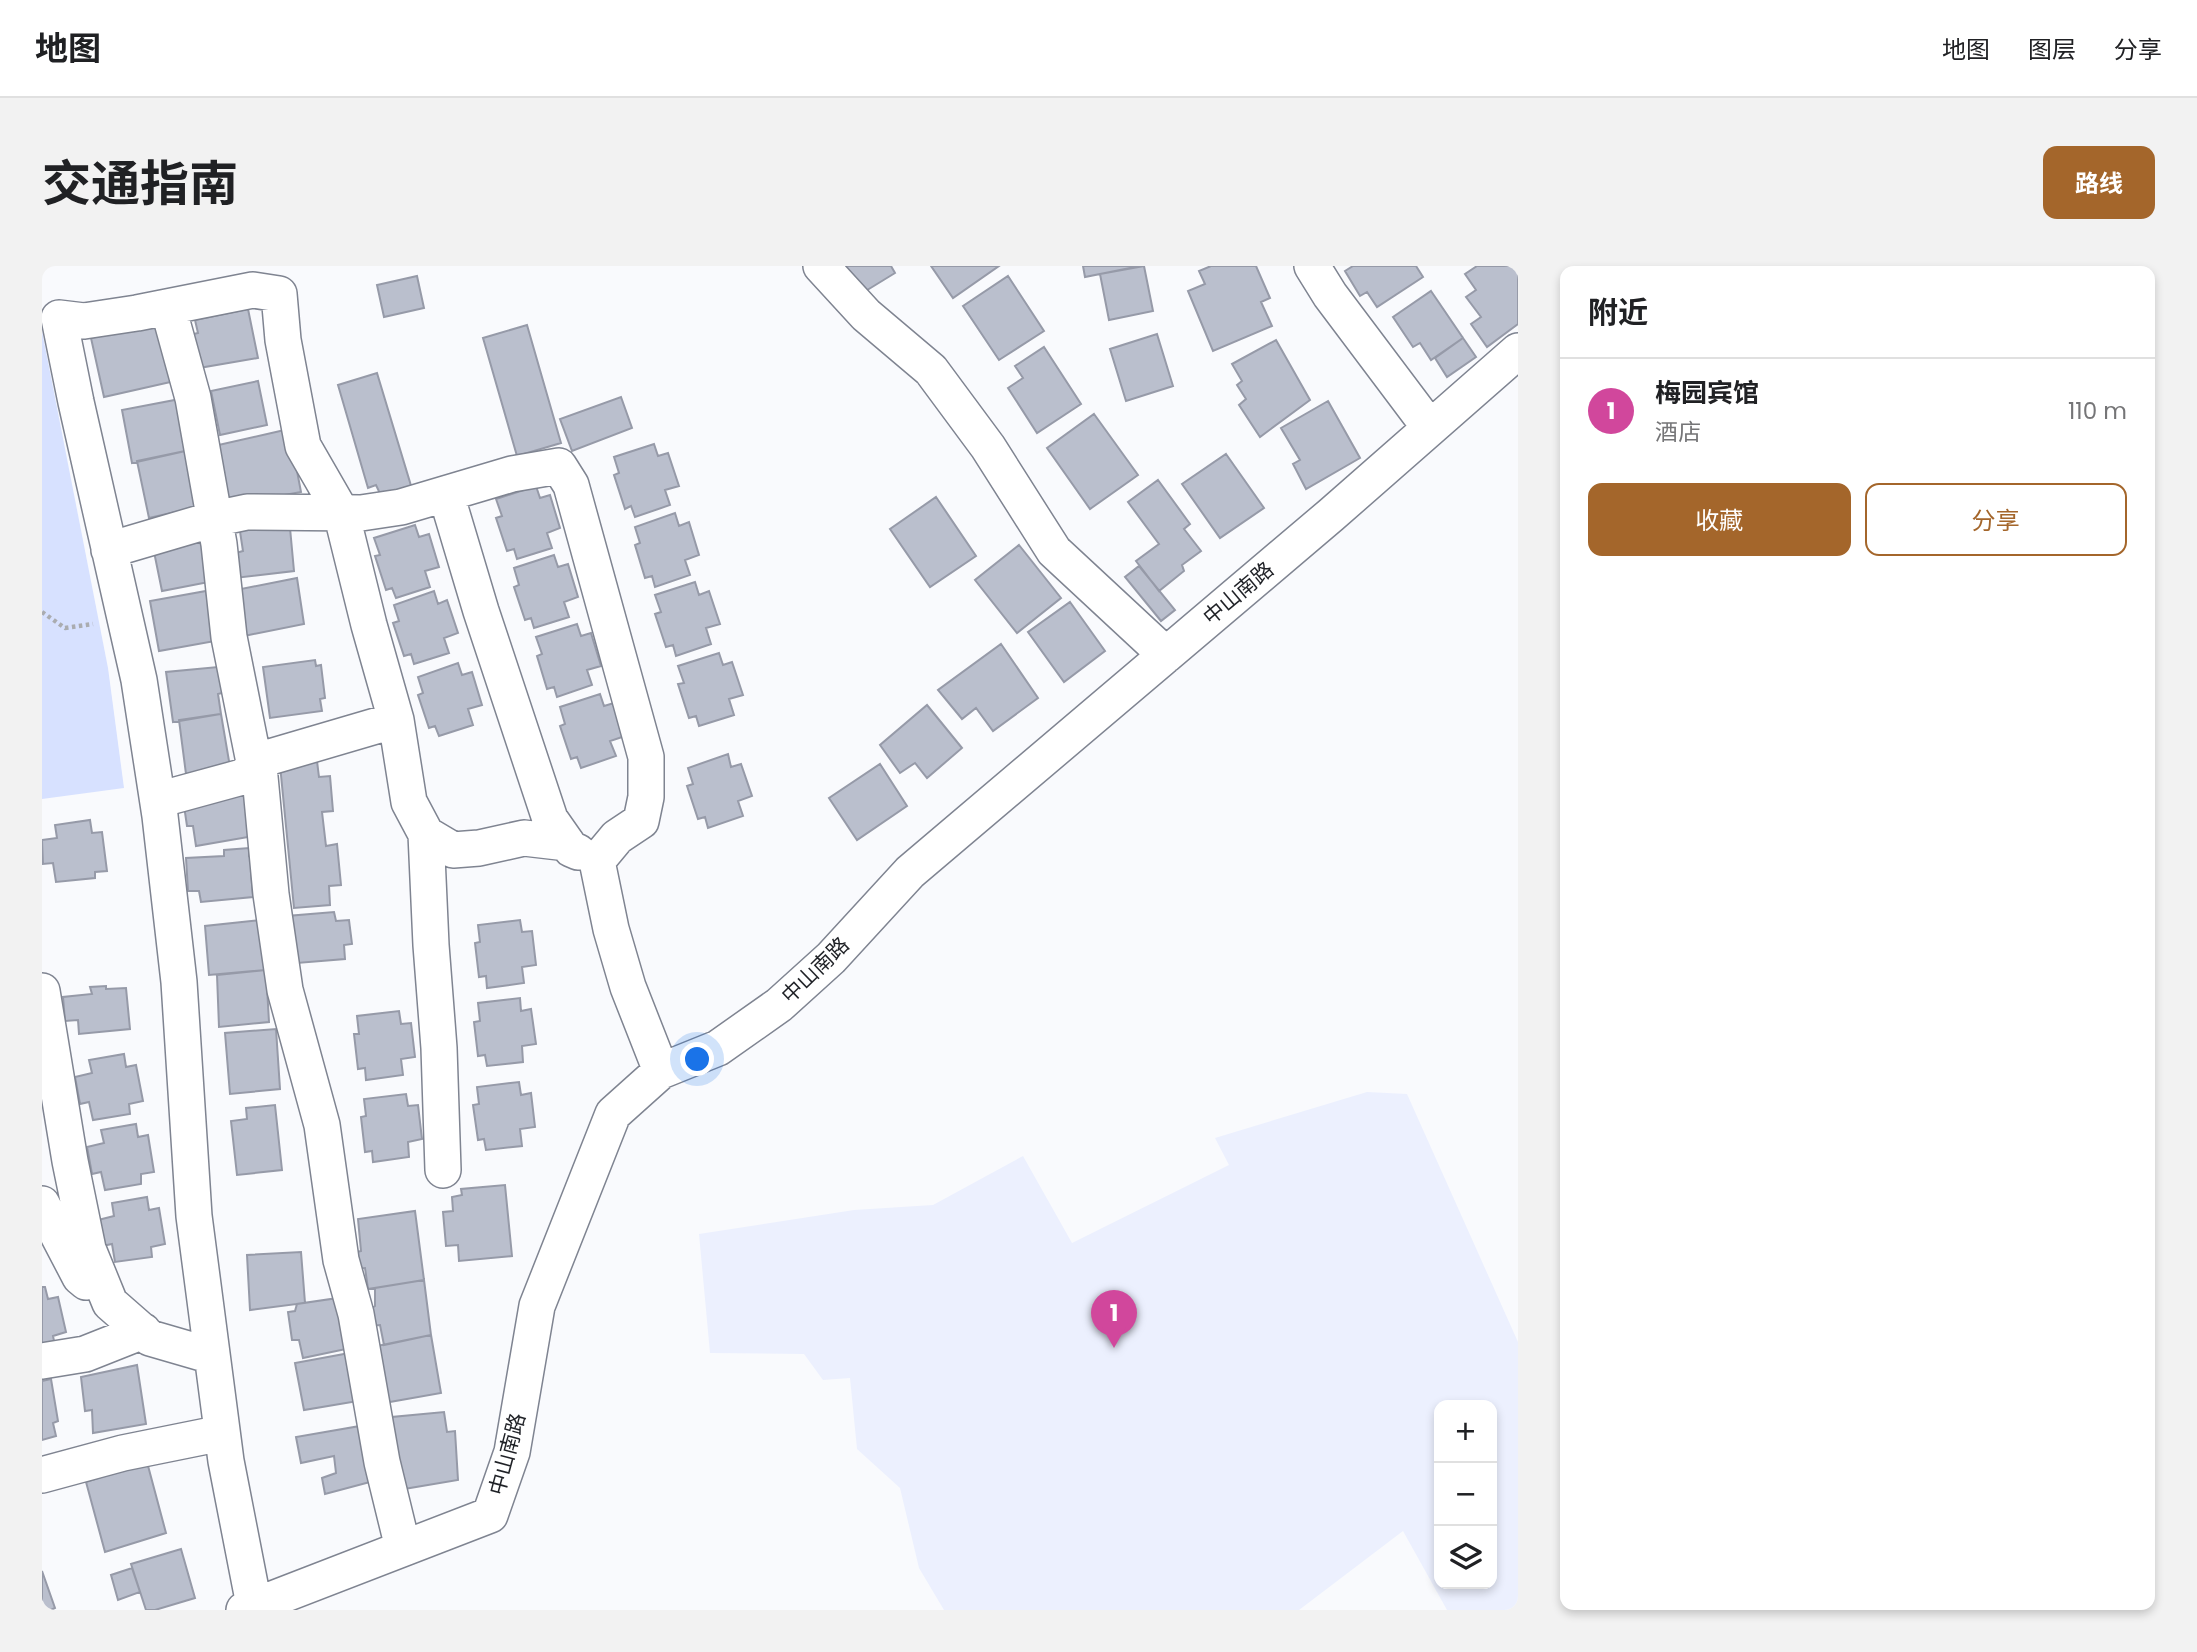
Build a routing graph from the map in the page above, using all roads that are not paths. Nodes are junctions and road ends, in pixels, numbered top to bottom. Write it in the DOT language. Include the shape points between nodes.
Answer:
graph roads {
  1 [pos="821,266"];
  2 [pos="1312,266"];
  3 [pos="168,307"];
  4 [pos="1518,351"];
  5 [pos="1430,428"];
  6 [pos="446,494"];
  7 [pos="341,512"];
  8 [pos="215,519"];
  9 [pos="109,550"];
  10 [pos="1166,655"];
  11 [pos="396,720"];
  12 [pos="255,767"];
  13 [pos="158,800"];
  14 [pos="426,834"];
  15 [pos="567,843"];
  16 [pos="597,861"];
  17 [pos="42,991"];
  18 [pos="661,1071"];
  19 [pos="443,1170"];
  20 [pos="42,1203"];
  21 [pos="110,1303"];
  22 [pos="143,1331"];
  23 [pos="212,1356"];
  24 [pos="42,1361"];
  25 [pos="222,1433"];
  26 [pos="42,1475"];
  27 [pos="403,1548"];
  28 [pos="251,1609"];
  1 -- 10 [label="street" via="866,314 931,370 988,447 1054,551"];
  2 -- 5 [label="street"];
  3 -- 7 [label="street" via="253,290 279,294 303,446"];
  3 -- 8 [label="street" via="192,398"];
  3 -- 9 [label="street" via="84,321 60,318"];
  4 -- 5 [label="street, 中山南路"];
  5 -- 10 [label="street, 中山南路"];
  6 -- 7 [label="street" via="401,507"];
  6 -- 15 [label="street" via="550,819"];
  6 -- 16 [label="street" via="512,474 559,466 571,485 646,757 641,821 617,837"];
  7 -- 8 [label="street" via="247,512"];
  7 -- 11 [label="street"];
  8 -- 9 [label="street"];
  8 -- 12 [label="street" via="229,637"];
  9 -- 13 [label="street" via="139,680"];
  10 -- 18 [label="street, 中山南路" via="910,872 831,958 779,1005 719,1048"];
  11 -- 12 [label="street" via="270,757"];
  11 -- 14 [label="street" via="409,802"];
  12 -- 13 [label="street" via="242,777"];
  12 -- 27 [label="street" via="260,777 285,990 322,1125 341,1260"];
  13 -- 23 [label="street" via="179,982 194,1216"];
  14 -- 15 [label="street" via="453,850 524,838"];
  14 -- 19 [label="street"];
  15 -- 16 [label="street"];
  16 -- 18 [label="street" via="628,987"];
  17 -- 21 [label="street" via="88,1250"];
  18 -- 27 [label="street, 中山南路" via="612,1114 542,1293 512,1452 490,1515"];
  20 -- 21 [label="street" via="80,1277"];
  21 -- 22 [label="street"];
  22 -- 23 [label="street" via="150,1338"];
  22 -- 24 [label="street" via="85,1354"];
  23 -- 25 [label="street"];
  25 -- 26 [label="street"];
  25 -- 28 [label="street"];
  27 -- 28 [label="street, 中山南路"];
}
